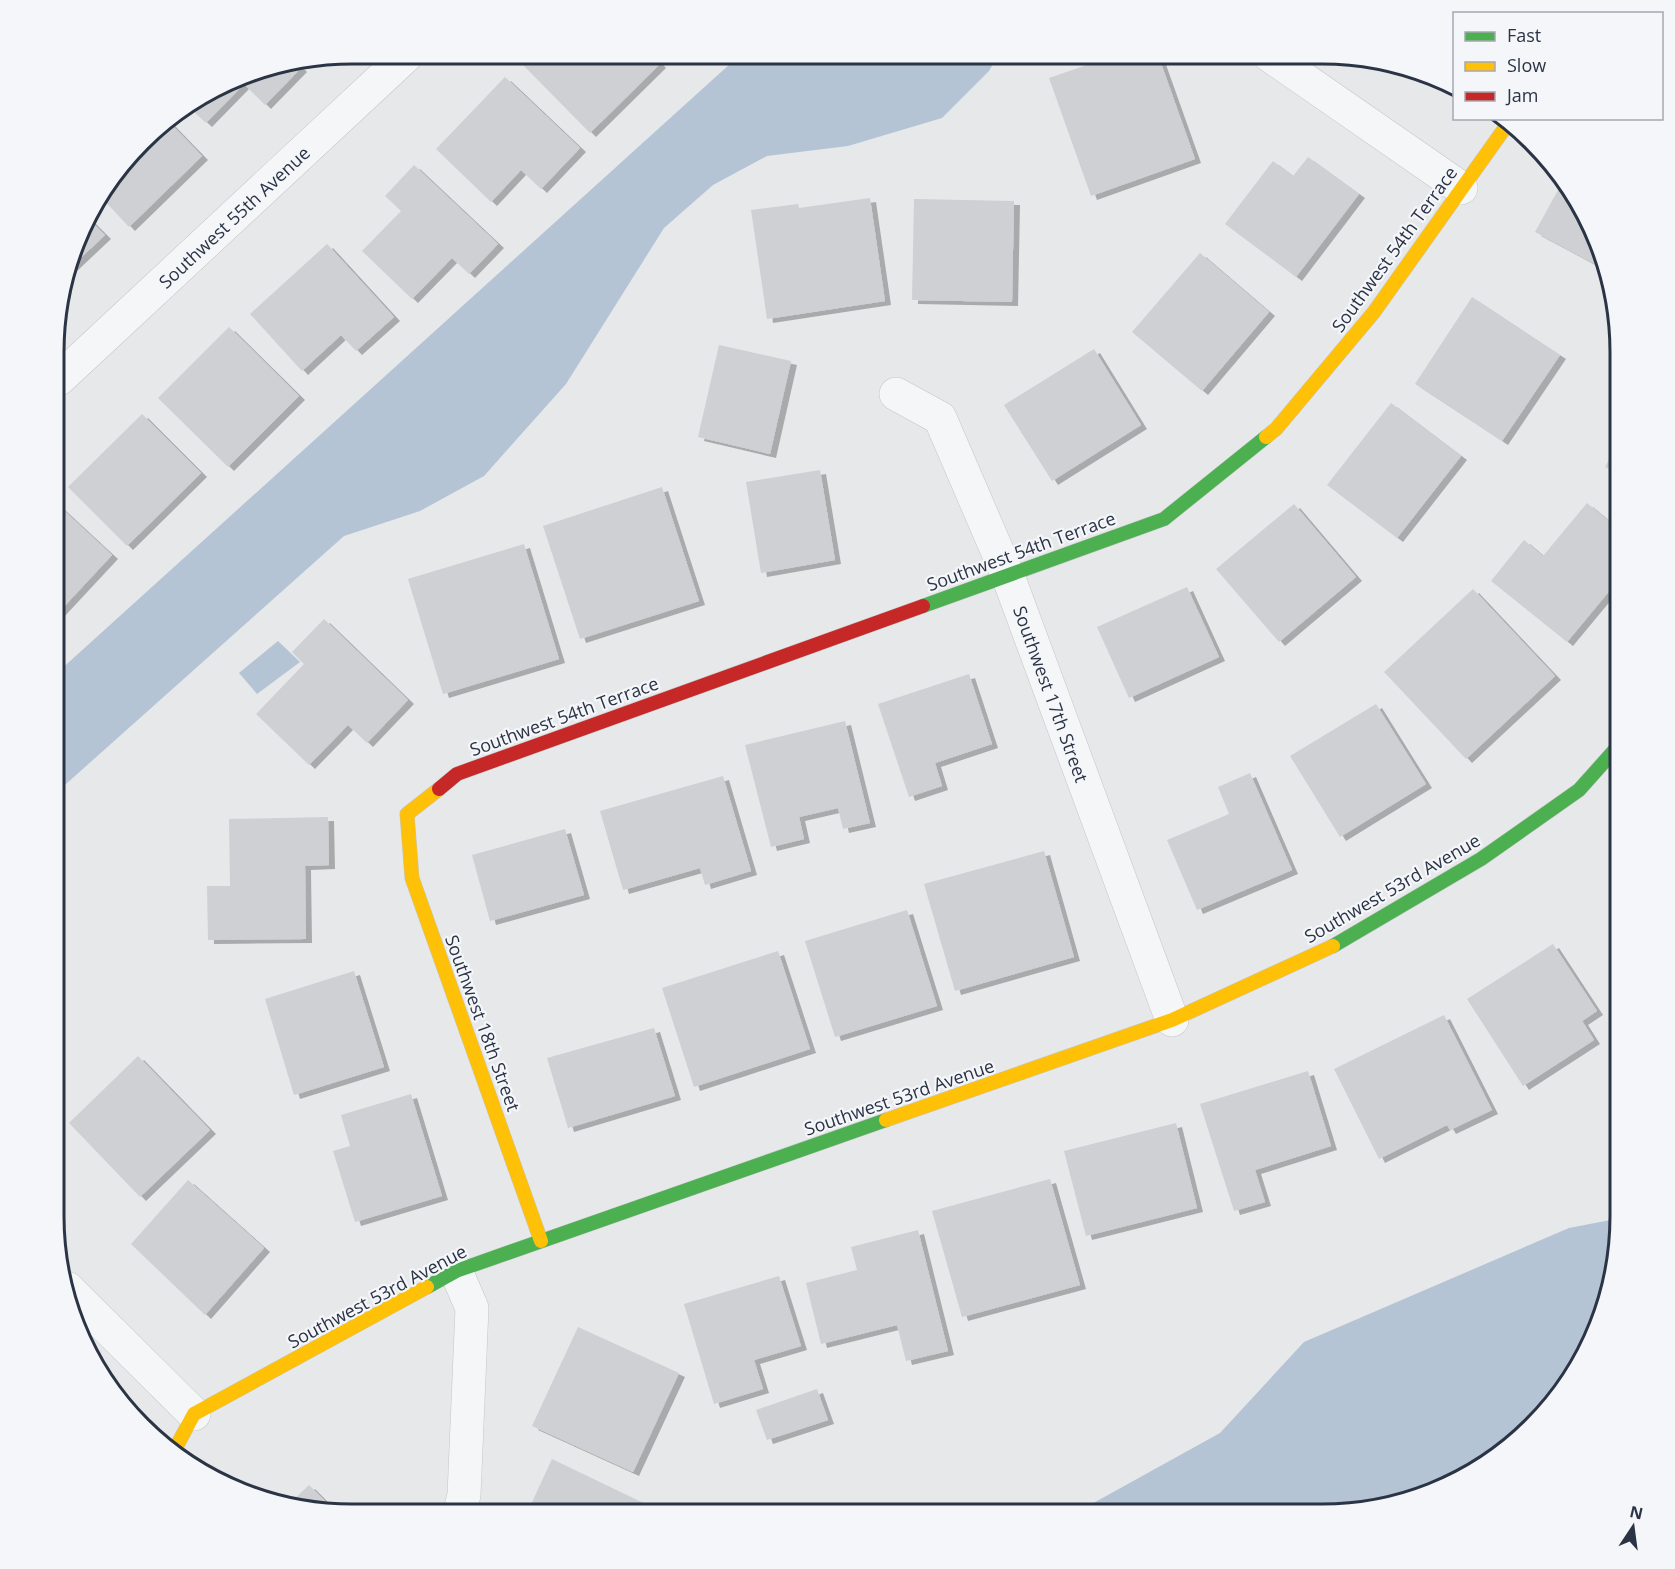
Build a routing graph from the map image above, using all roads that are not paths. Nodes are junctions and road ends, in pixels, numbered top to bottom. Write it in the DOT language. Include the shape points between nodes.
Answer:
graph roads {
  1 [pos="397,64"];
  2 [pos="1282,64"];
  3 [pos="1504,129"];
  4 [pos="1461,188"];
  5 [pos="64,374"];
  6 [pos="896,394"];
  7 [pos="1008,576"];
  8 [pos="1610,755"];
  9 [pos="407,814"];
  10 [pos="1172,1020"];
  11 [pos="542,1240"];
  12 [pos="456,1271"];
  13 [pos="76,1297"];
  14 [pos="194,1414"];
  15 [pos="177,1445"];
  16 [pos="462,1504"];
  1 -- 5 [label="street, Southwest 55th Avenue"];
  2 -- 4 [label="street"];
  3 -- 4 [label="street, Southwest 54th Terrace"];
  4 -- 7 [label="street, Southwest 54th Terrace" via="1374,312 1276,429 1164,519"];
  6 -- 7 [label="street, Southwest 17th Street" via="940,418"];
  7 -- 9 [label="street, Southwest 54th Terrace" via="457,774"];
  7 -- 10 [label="street, Southwest 17th Street"];
  8 -- 10 [label="street, Southwest 53rd Avenue" via="1579,790 1481,859 1338,944"];
  9 -- 11 [label="street, Southwest 18th Street" via="412,878"];
  10 -- 11 [label="street, Southwest 53rd Avenue"];
  11 -- 12 [label="street, Southwest 53rd Avenue"];
  12 -- 14 [label="street, Southwest 53rd Avenue"];
  12 -- 16 [label="street" via="472,1308"];
  13 -- 14 [label="street"];
  14 -- 15 [label="street"];
}
